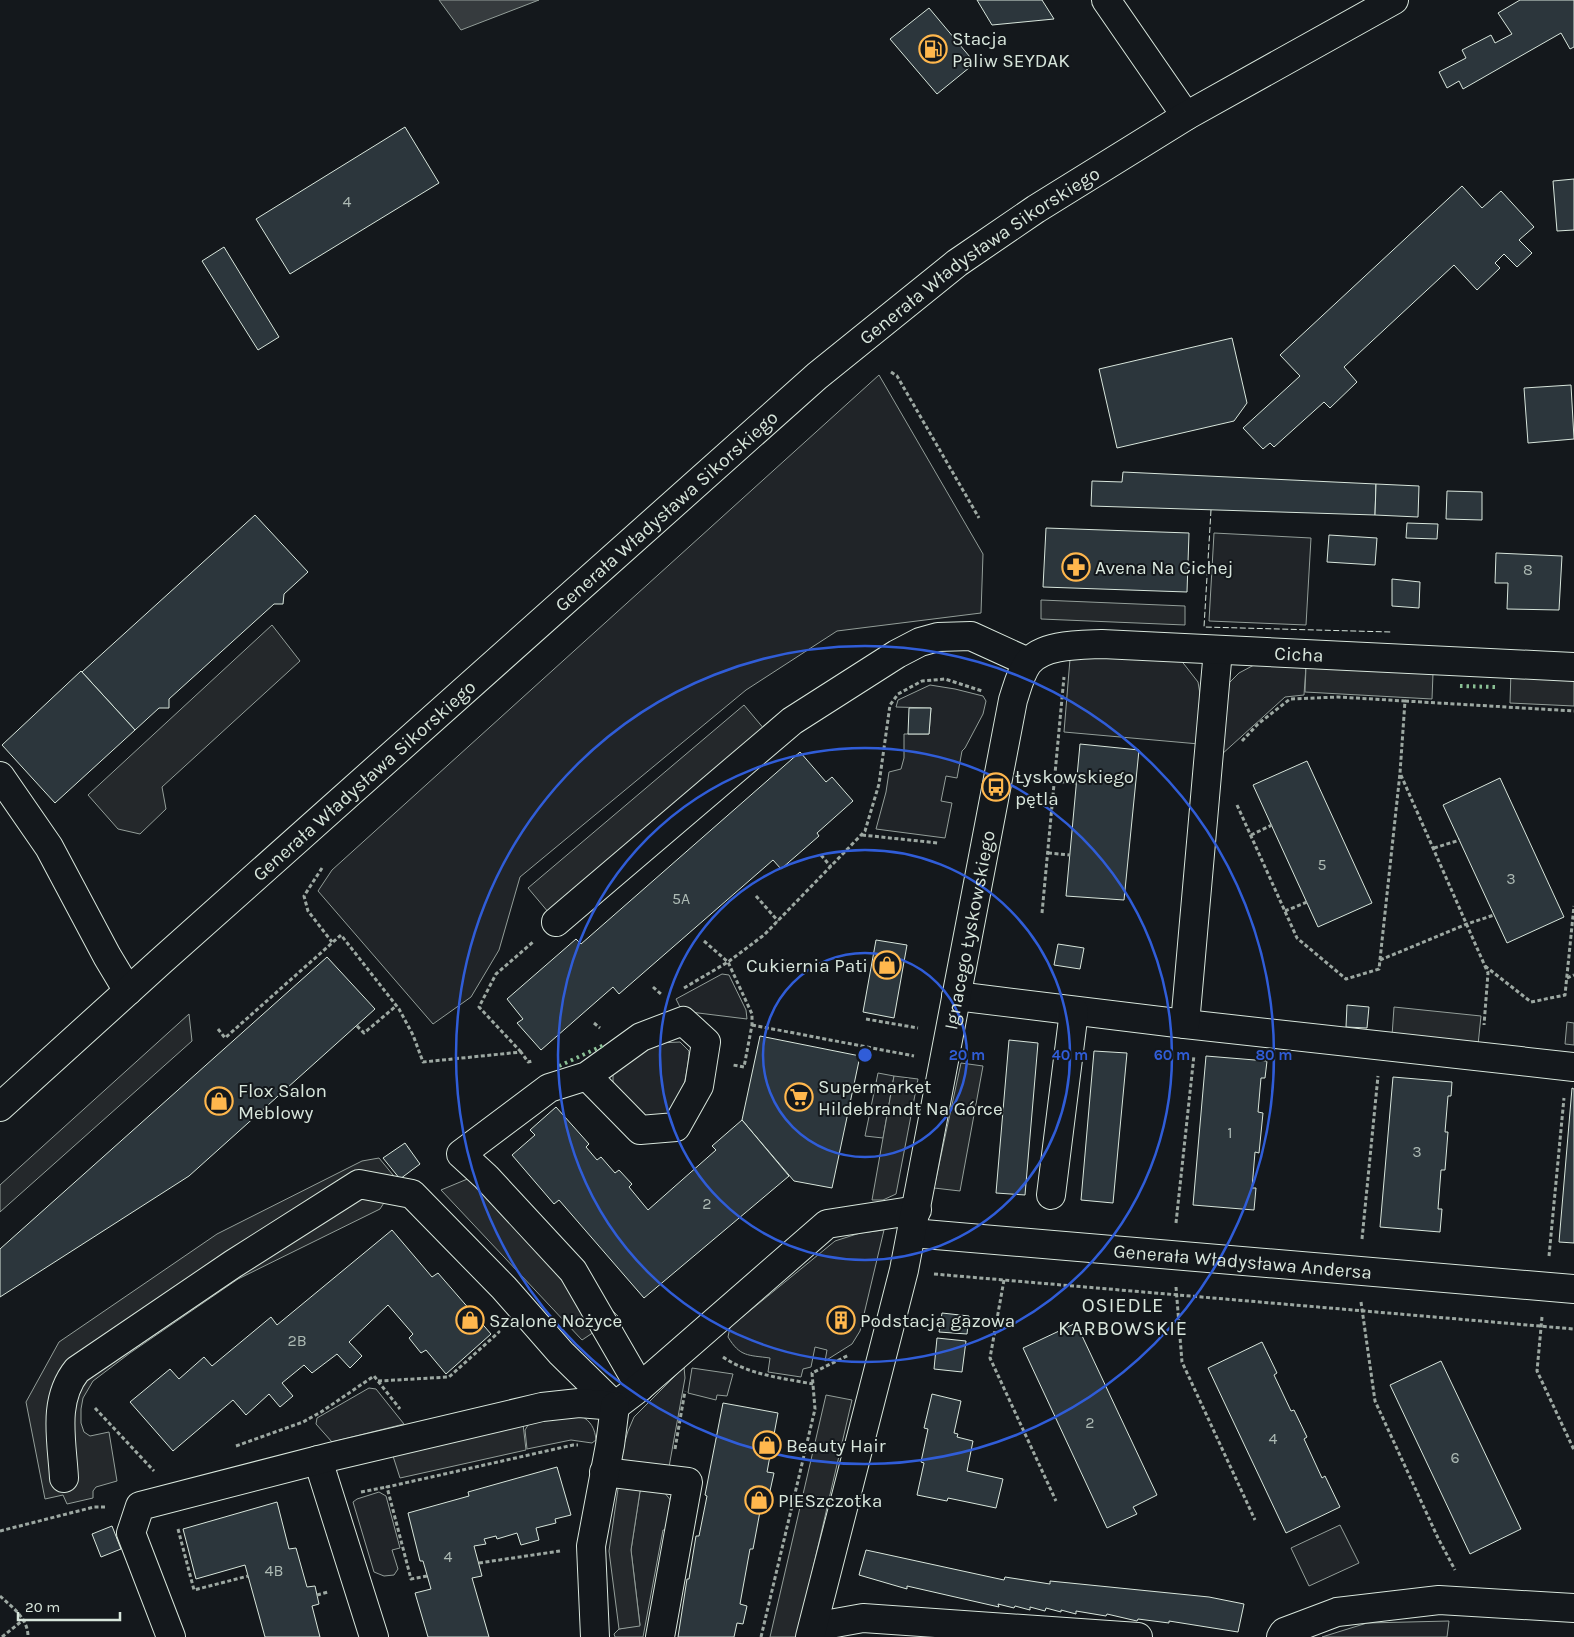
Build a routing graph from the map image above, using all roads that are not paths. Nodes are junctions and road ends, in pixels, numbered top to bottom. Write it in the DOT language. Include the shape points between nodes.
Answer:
graph roads {
  1 [pos="1106,0"];
  2 [pos="1394,0"];
  3 [pos="1186,116"];
  4 [pos="1218,650"];
  5 [pos="1028,662"];
  6 [pos="1574,666"];
  7 [pos="0,776"];
  8 [pos="556,922"];
  9 [pos="128,991"];
  10 [pos="956,996"];
  11 [pos="1074,1011"];
  12 [pos="1191,1024"];
  13 [pos="1571,1066"];
  14 [pos="587,1076"];
  15 [pos="0,1107"];
  16 [pos="1051,1196"];
  17 [pos="914,1221"];
  18 [pos="1574,1289"];
  19 [pos="640,1387"];
  20 [pos="615,1406"];
  21 [pos="318,1460"];
  22 [pos="604,1472"];
  23 [pos="64,1478"];
  24 [pos="1574,1608"];
  25 [pos="812,1632"];
  26 [pos="171,1637"];
  27 [pos="374,1637"];
  28 [pos="595,1637"];
  29 [pos="660,1637"];
  30 [pos="1138,1637"];
  31 [pos="1281,1637"];
  1 -- 3 [label="street"];
  2 -- 3 [label="street, Generała Władysława Sikorskiego"];
  3 -- 9 [label="street, Generała Władysława Sikorskiego" via="1036,209 958,262 816,376"];
  4 -- 5 [label="street, Cicha" via="1069,645 1046,651"];
  4 -- 6 [label="street, Cicha"];
  4 -- 12 [label="street"];
  5 -- 8 [label="street" via="970,636 938,637 905,650 792,721"];
  5 -- 10 [label="street, Ignacego Łyskowskiego" via="1013,700"];
  7 -- 9 [label="street" via="49,847"];
  9 -- 15 [label="street, Generała Władysława Sikorskiego"];
  10 -- 11 [label="street"];
  10 -- 17 [label="street, Ignacego Łyskowskiego"];
  11 -- 12 [label="street"];
  11 -- 16 [label="street"];
  12 -- 13 [label="street"];
  14 -- 14 [label="street" via="640,1130 676,1127 699,1086 706,1042 683,1021 642,1038"];
  14 -- 19 [label="street" via="549,1088 461,1154 574,1271"];
  17 -- 18 [label="street, Generała Władysława Andersa" via="1173,1255"];
  17 -- 19 [label="street, Generała Władysława Andersa" via="827,1224"];
  17 -- 25 [label="street, Ignacego Łyskowskiego"];
  19 -- 20 [label="street, Generała Władysława Andersa"];
  20 -- 21 [label="street" via="579,1403 542,1407"];
  20 -- 22 [label="street"];
  20 -- 23 [label="street" via="412,1194 359,1184 77,1370 69,1380 60,1410"];
  21 -- 26 [label="street" via="140,1506 131,1533"];
  21 -- 27 [label="street"];
  22 -- 28 [label="street" via="591,1546"];
  22 -- 29 [label="street" via="688,1482"];
  24 -- 31 [label="street" via="1438,1600 1337,1612 1284,1632"];
  25 -- 30 [label="street" via="863,1618"];
}
